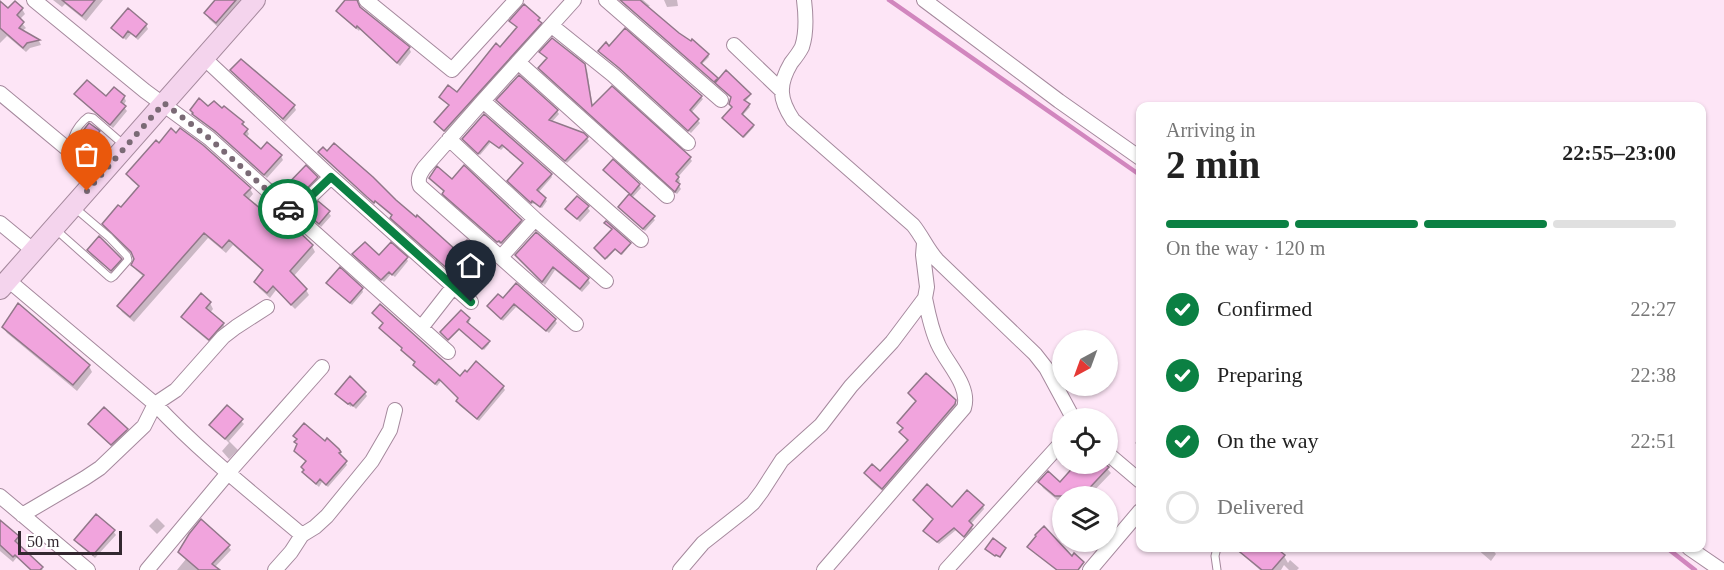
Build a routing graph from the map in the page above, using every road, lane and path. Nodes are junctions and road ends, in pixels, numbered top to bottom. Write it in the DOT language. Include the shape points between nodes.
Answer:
graph roads {
  1 [pos="34,0"];
  2 [pos="255,0"];
  3 [pos="366,0"];
  4 [pos="516,0"];
  5 [pos="574,0"];
  6 [pos="606,0"];
  7 [pos="804,0"];
  8 [pos="924,0"];
  9 [pos="552,26"];
  10 [pos="734,45"];
  11 [pos="204,58"];
  12 [pos="518,62"];
  13 [pos="782,91"];
  14 [pos="0,93"];
  15 [pos="721,100"];
  16 [pos="483,101"];
  17 [pos="164,103"];
  18 [pos="449,139"];
  19 [pos="688,143"];
  20 [pos="126,146"];
  21 [pos="1136,155"];
  22 [pos="103,172"];
  23 [pos="331,177"];
  24 [pos="667,196"];
  25 [pos="73,206"];
  26 [pos="295,215"];
  27 [pos="535,219"];
  28 [pos="0,223"];
  29 [pos="54,228"];
  30 [pos="641,240"];
  31 [pos="924,242"];
  32 [pos="34,251"];
  33 [pos="501,257"];
  34 [pos="606,281"];
  35 [pos="4,285"];
  36 [pos="453,287"];
  37 [pos="926,298"];
  38 [pos="471,302"];
  39 [pos="267,307"];
  40 [pos="576,324"];
  41 [pos="422,328"];
  42 [pos="448,352"];
  43 [pos="322,367"];
  44 [pos="155,404"];
  45 [pos="1068,408"];
  46 [pos="395,410"];
  47 [pos="1052,453"];
  48 [pos="1118,462"];
  49 [pos="228,473"];
  50 [pos="1136,478"];
  51 [pos="0,496"];
  52 [pos="22,515"];
  53 [pos="1136,516"];
  54 [pos="302,535"];
  55 [pos="1216,552"];
  56 [pos="1695,552"];
  57 [pos="950,565"];
  58 [pos="88,570"];
  59 [pos="147,570"];
  60 [pos="275,570"];
  61 [pos="680,570"];
  62 [pos="824,570"];
  63 [pos="965,570"];
  64 [pos="1090,570"];
  65 [pos="1217,570"];
  66 [pos="1721,570"];
  1 -- 17 [label="street"];
  2 -- 11 [label="main road"];
  3 -- 4 [label="street" via="452,70"];
  5 -- 9 [label="street"];
  6 -- 15 [label="street"];
  7 -- 13 [label="street" via="805,36"];
  8 -- 21 [label="street"];
  9 -- 12 [label="street"];
  9 -- 19 [label="street"];
  10 -- 13 [label="street"];
  11 -- 17 [label="main road"];
  11 -- 23 [label="street"];
  12 -- 16 [label="street"];
  12 -- 24 [label="street"];
  13 -- 31 [label="street" via="785,108 793,120 901,213"];
  14 -- 22 [label="street"];
  16 -- 18 [label="street"];
  16 -- 30 [label="street"];
  17 -- 20 [label="main road"];
  17 -- 26 [label="street"];
  18 -- 27 [label="street"];
  18 -- 33 [label="street" via="418,182"];
  20 -- 22 [label="main road"];
  20 -- 22 [label="lane" via="93,118 85,119 74,137"];
  22 -- 25 [label="main road"];
  23 -- 26 [label="street"];
  23 -- 36 [label="street"];
  25 -- 29 [label="main road"];
  25 -- 29 [label="lane" via="109,237 128,260 111,278"];
  26 -- 41 [label="street"];
  27 -- 33 [label="street"];
  27 -- 34 [label="street"];
  28 -- 32 [label="street"];
  29 -- 32 [label="main road"];
  31 -- 37 [label="street"];
  31 -- 45 [label="street" via="937,260 1040,360"];
  32 -- 35 [label="main road"];
  33 -- 40 [label="street"];
  35 -- 44 [label="street"];
  36 -- 38 [label="street"];
  36 -- 41 [label="street"];
  37 -- 61 [label="street" via="821,425 782,460 753,503 703,543"];
  37 -- 62 [label="street" via="938,344 964,391 964,408"];
  39 -- 44 [label="street" via="223,337 176,390"];
  41 -- 42 [label="street"];
  43 -- 49 [label="street"];
  44 -- 49 [label="street"];
  44 -- 52 [label="street" via="144,426 99,468"];
  46 -- 54 [label="street" via="390,430 372,461 327,516"];
  47 -- 57 [label="street"];
  48 -- 50 [label="street"];
  49 -- 54 [label="street"];
  49 -- 59 [label="street"];
  51 -- 52 [label="street"];
  52 -- 58 [label="street"];
  53 -- 64 [label="street"];
  54 -- 60 [label="street"];
  55 -- 65 [label="lane"];
  56 -- 66 [label="street"];
  57 -- 63 [label="street"];
}
